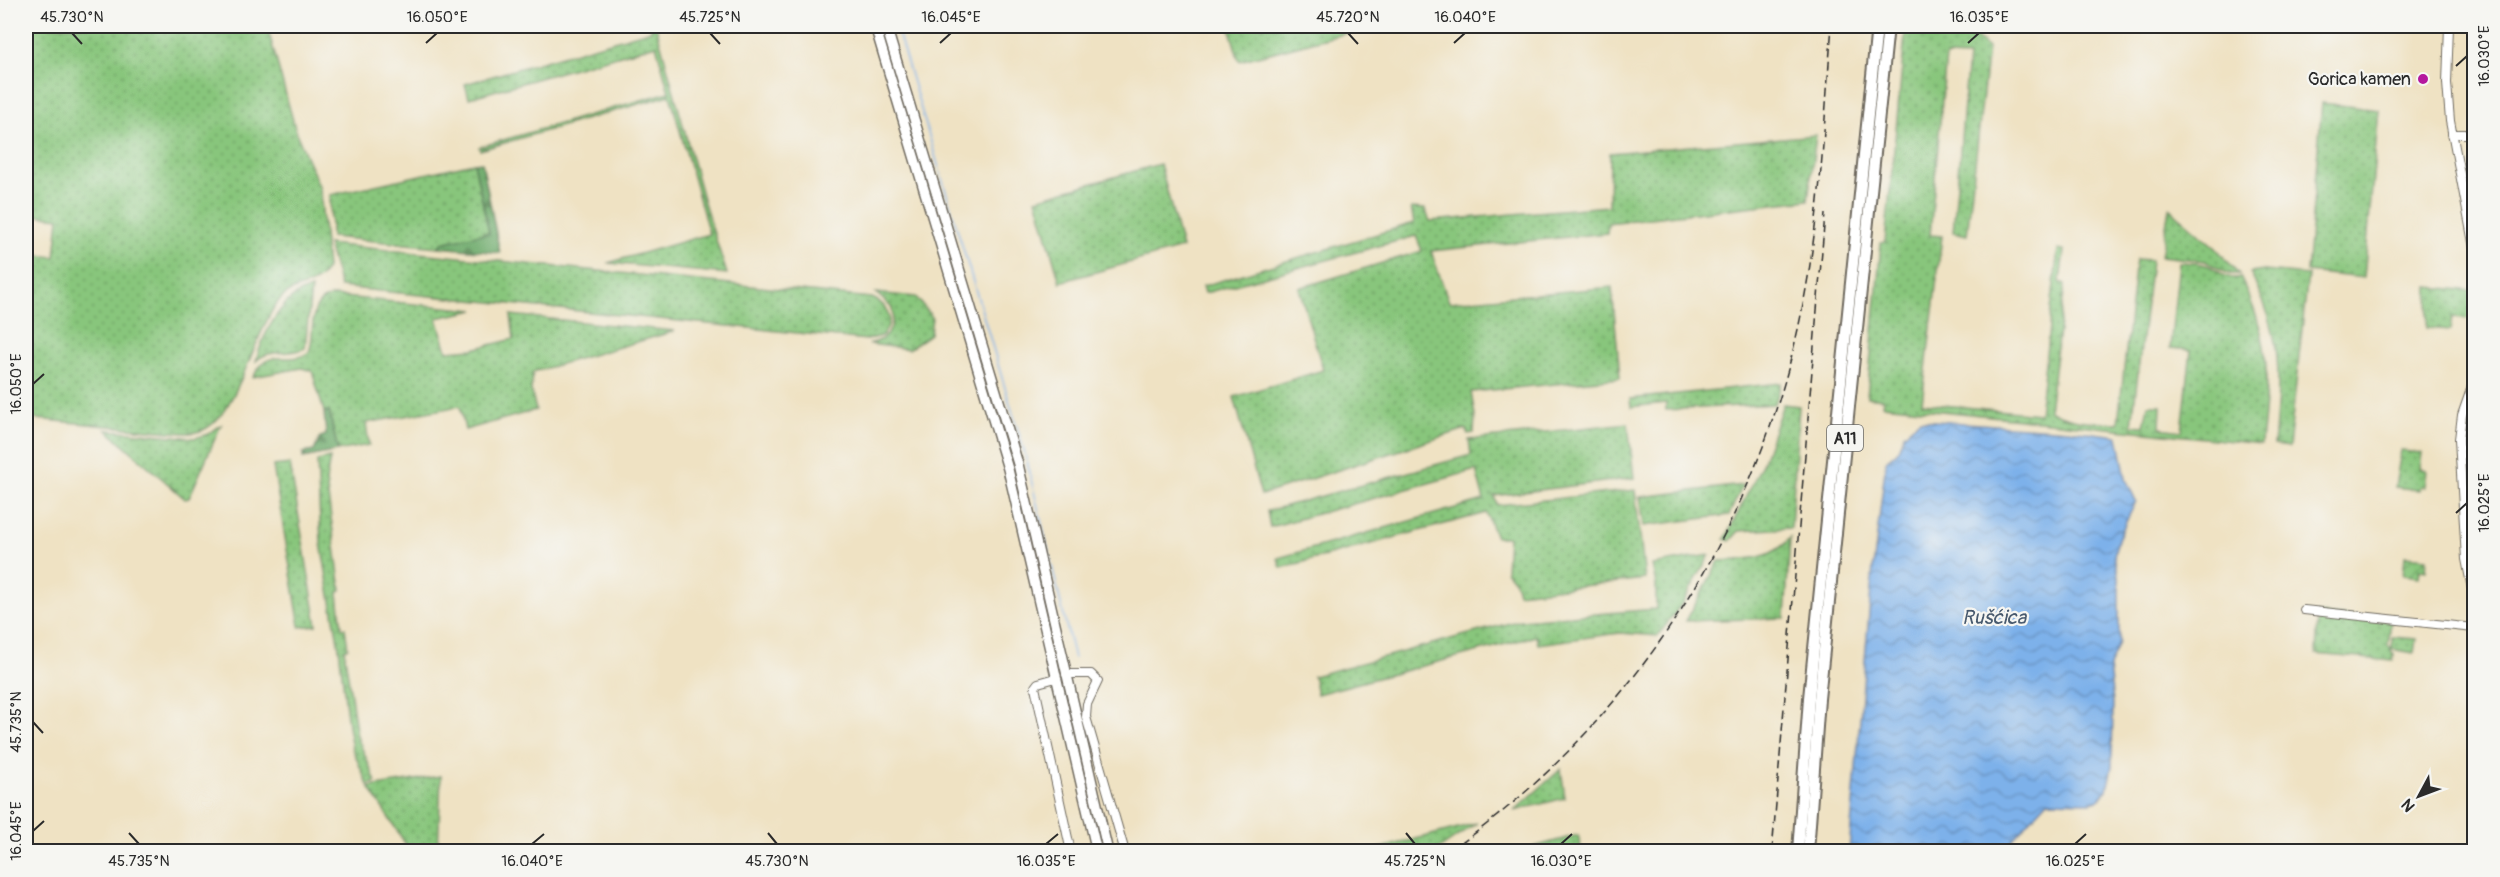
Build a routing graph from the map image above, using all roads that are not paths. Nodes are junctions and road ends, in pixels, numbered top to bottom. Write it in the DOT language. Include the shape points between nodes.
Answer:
graph roads {
  1 [pos="875,26"];
  2 [pos="886,26"];
  3 [pos="1877,26"];
  4 [pos="1888,26"];
  5 [pos="2449,26"];
  6 [pos="2452,134"];
  7 [pos="2475,134"];
  8 [pos="2475,248"];
  9 [pos="2475,381"];
  10 [pos="2475,599"];
  11 [pos="2304,610"];
  12 [pos="2475,628"];
  13 [pos="1066,674"];
  14 [pos="1056,678"];
  15 [pos="1071,852"];
  16 [pos="1097,852"];
  17 [pos="1108,852"];
  18 [pos="1125,852"];
  19 [pos="1798,852"];
  20 [pos="1808,852"];
  1 -- 14 [label="main road" via="993,414"];
  2 -- 13 [label="main road" via="1009,432"];
  3 -- 19 [label="highway, A11" via="1809,698"];
  4 -- 20 [label="highway, A11" via="1820,687"];
  5 -- 6 [label="street" via="2447,96"];
  6 -- 7 [label="street"];
  6 -- 8 [label="street"];
  9 -- 10 [label="street" via="2460,424 2459,450 2466,559"];
  11 -- 12 [label="street"];
  13 -- 17 [label="main road"];
  13 -- 18 [label="street" via="1091,674 1098,681 1087,704 1086,717"];
  14 -- 15 [label="street" via="1035,687"];
  14 -- 16 [label="main road"];
}
